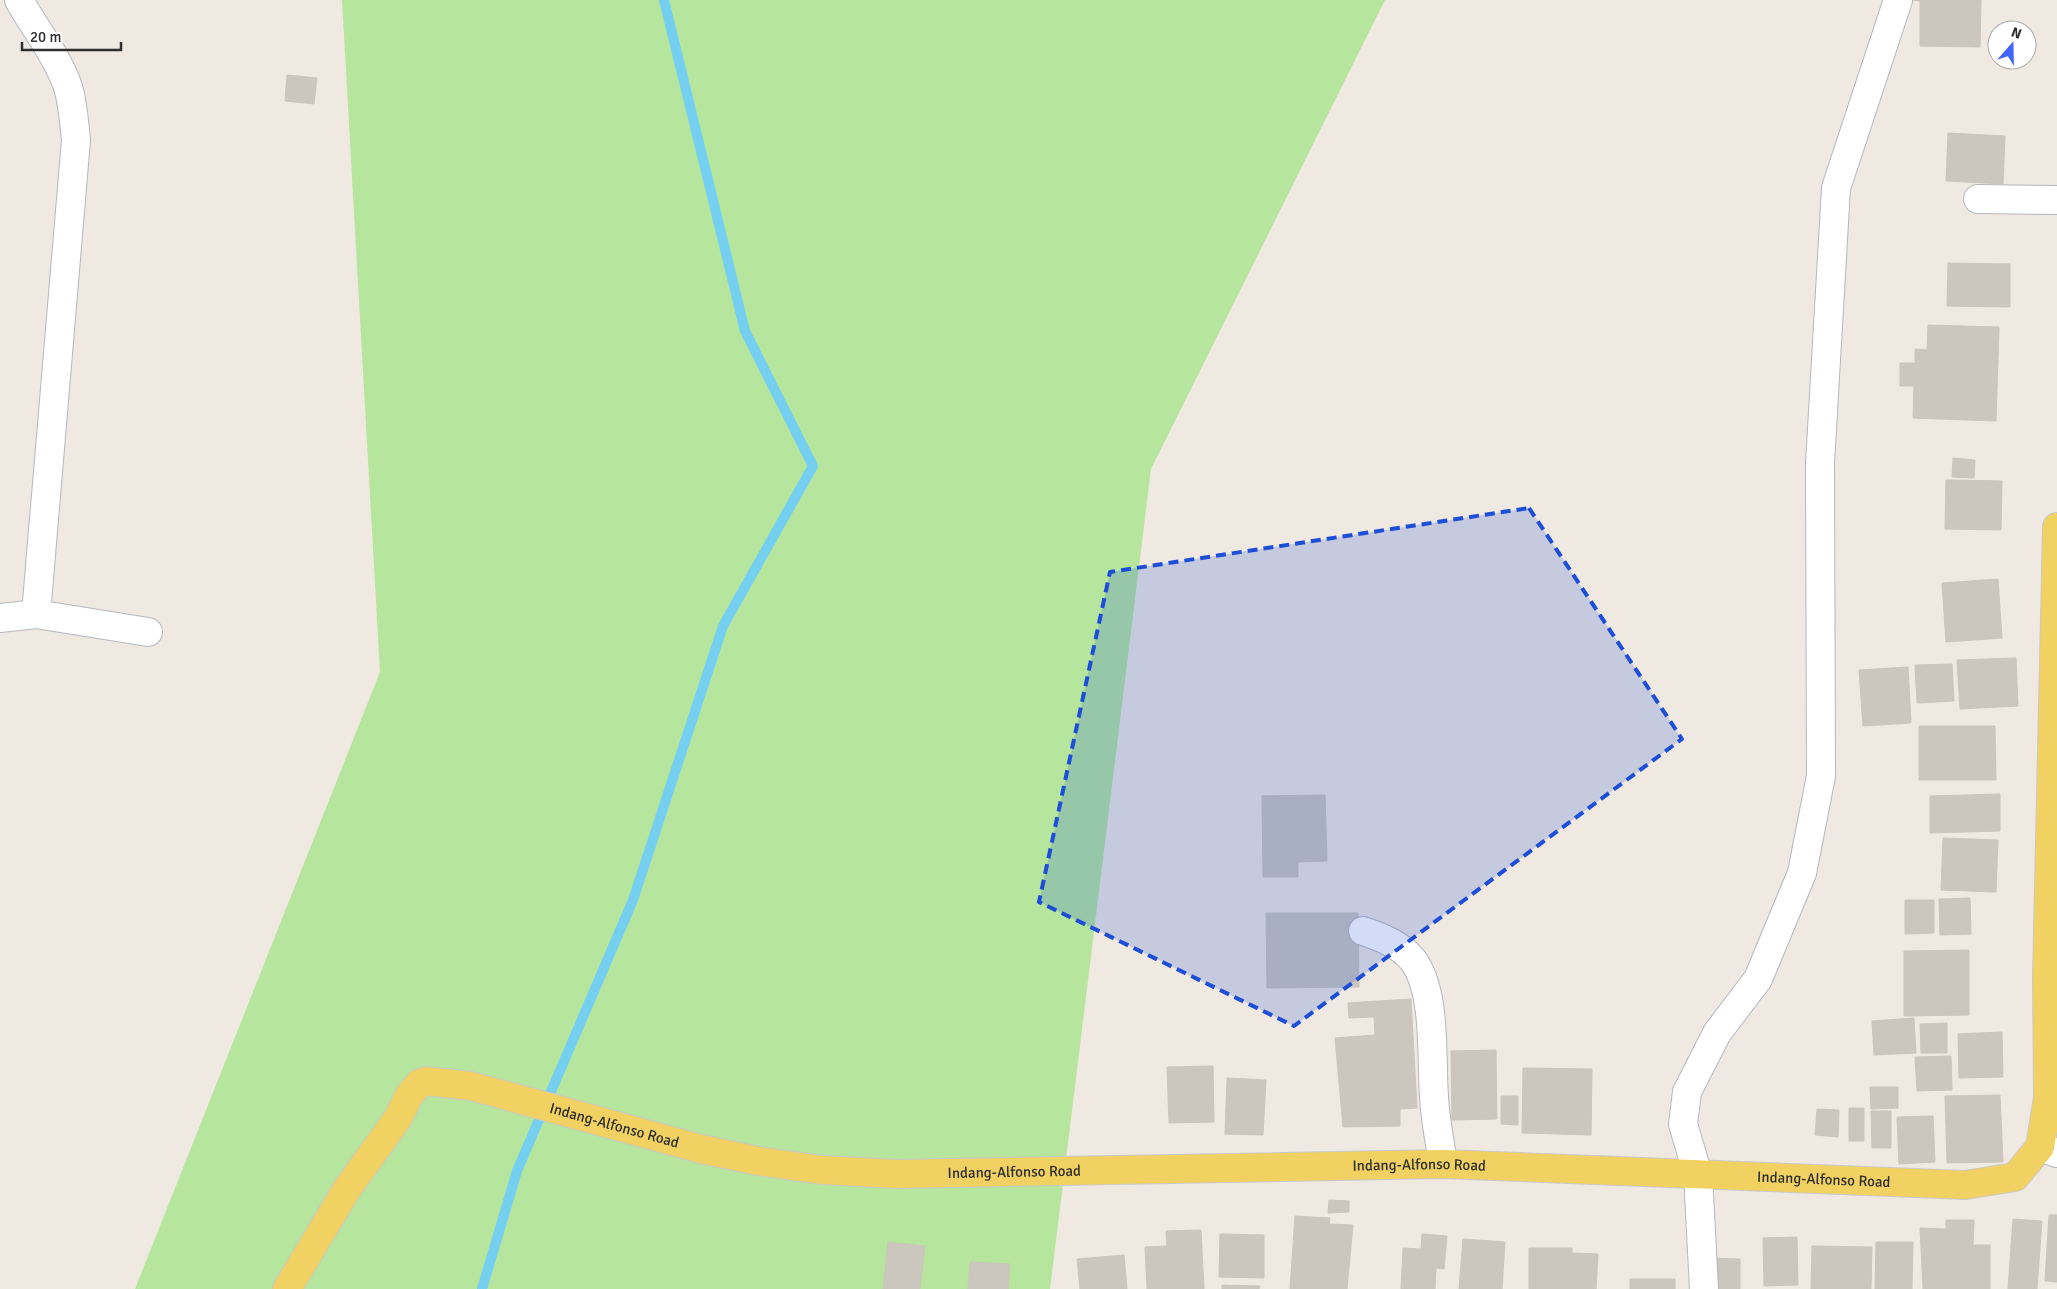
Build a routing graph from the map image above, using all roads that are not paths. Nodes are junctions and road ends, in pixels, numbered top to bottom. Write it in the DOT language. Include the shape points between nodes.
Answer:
graph roads {
  1 [pos="19,0"];
  2 [pos="1898,0"];
  3 [pos="1978,199"];
  4 [pos="2057,200"];
  5 [pos="2057,527"];
  6 [pos="36,614"];
  7 [pos="0,618"];
  8 [pos="148,632"];
  9 [pos="2053,889"];
  10 [pos="1363,931"];
  11 [pos="2049,1150"];
  12 [pos="1443,1164"];
  13 [pos="1698,1175"];
  14 [pos="287,1289"];
  15 [pos="1704,1289"];
  1 -- 6 [label="street" via="45,40 68,87 76,140"];
  2 -- 13 [label="street" via="1836,188 1820,463 1821,776 1802,873 1758,979 1717,1033 1687,1092 1683,1124"];
  3 -- 4 [label="street"];
  5 -- 9 [label="main road, Indang-Alfonso Road"];
  6 -- 7 [label="street"];
  6 -- 8 [label="street"];
  9 -- 11 [label="main road, Indang-Alfonso Road"];
  10 -- 12 [label="street" via="1387,939 1412,960 1426,989 1432,1031 1434,1098"];
  11 -- 13 [label="main road, Indang-Alfonso Road" via="2015,1177 1965,1185"];
  12 -- 13 [label="main road, Indang-Alfonso Road"];
  12 -- 14 [label="main road, Indang-Alfonso Road" via="897,1174 822,1170 758,1161 471,1086 426,1081 414,1088 398,1118 347,1189"];
  13 -- 15 [label="street"];
}
